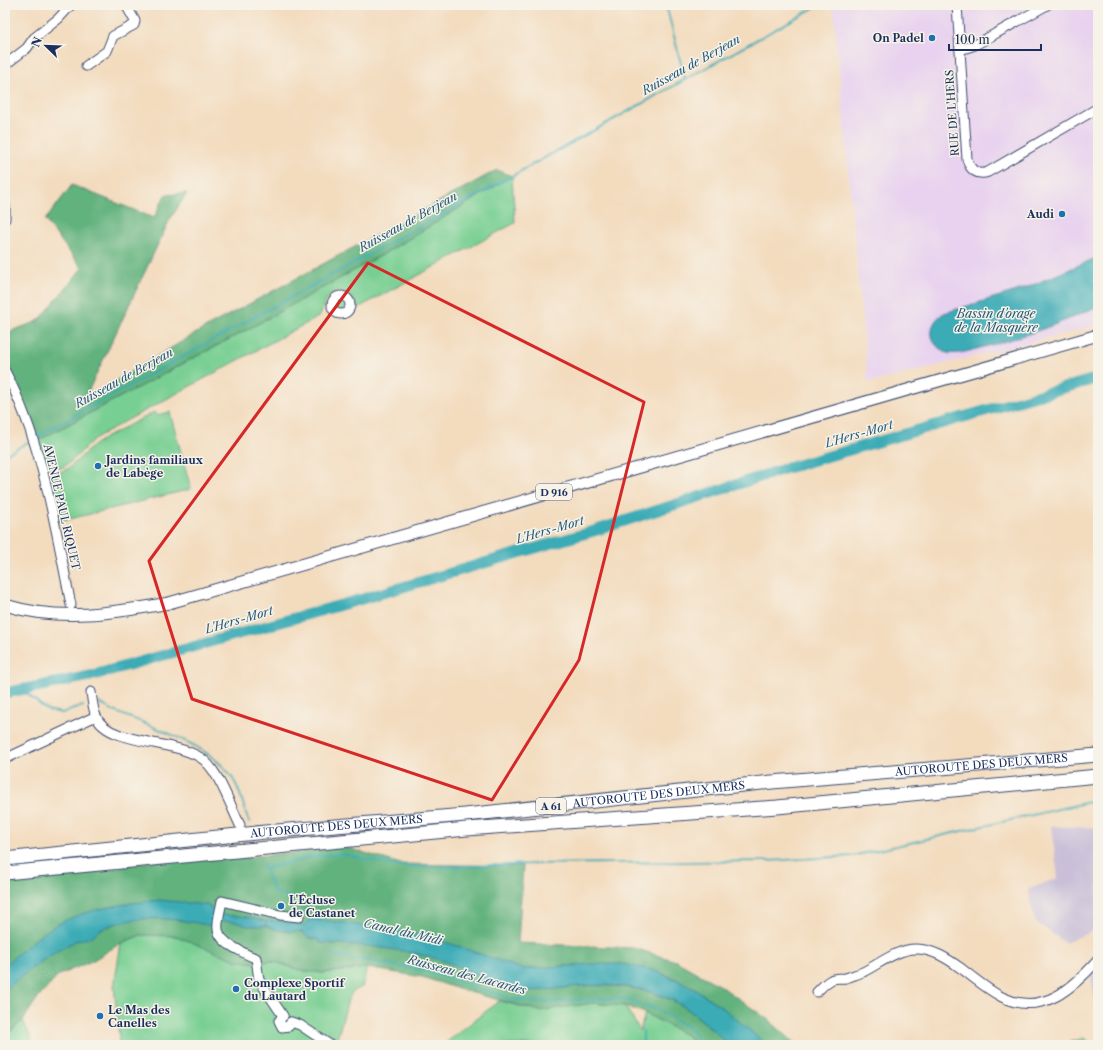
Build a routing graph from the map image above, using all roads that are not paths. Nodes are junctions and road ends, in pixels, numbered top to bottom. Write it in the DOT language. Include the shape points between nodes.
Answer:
graph roads {
  1 [pos="71,5"];
  2 [pos="126,5"];
  3 [pos="957,5"];
  4 [pos="1047,5"];
  5 [pos="960,50"];
  6 [pos="5,65"];
  7 [pos="86,66"];
  8 [pos="1098,108"];
  9 [pos="5,205"];
  10 [pos="5,219"];
  11 [pos="1098,335"];
  12 [pos="5,371"];
  13 [pos="5,605"];
  14 [pos="71,605"];
  15 [pos="91,692"];
  16 [pos="96,716"];
  17 [pos="1098,755"];
  18 [pos="5,759"];
  19 [pos="1098,776"];
  20 [pos="240,825"];
  21 [pos="5,859"];
  22 [pos="5,873"];
  23 [pos="299,917"];
  24 [pos="1098,960"];
  25 [pos="817,992"];
  26 [pos="330,1045"];
  1 -- 6 [label="street" via="34,38 27,48"];
  2 -- 7 [label="street" via="135,22 134,25 113,36 107,51"];
  3 -- 5 [label="street, RUE DE L'HERS"];
  4 -- 5 [label="street" via="975,45"];
  5 -- 8 [label="street, RUE DE L'HERS" via="967,159 972,170 978,173 988,172"];
  9 -- 10 [label="street"];
  11 -- 13 [label="main road, D 916" via="169,603 80,616 32,612"];
  12 -- 14 [label="street, AVENUE PAUL RIQUET" via="37,449"];
  15 -- 16 [label="street"];
  16 -- 18 [label="street"];
  16 -- 20 [label="street" via="104,726 118,734 191,753 205,761 218,780"];
  17 -- 21 [label="highway, AUTOROUTE DES DEUX MERS / A 61" via="772,782 465,815 265,832"];
  19 -- 22 [label="highway, AUTOROUTE DES DEUX MERS / A 61" via="777,807 467,829"];
  23 -- 26 [label="street" via="222,901 218,934 223,941 256,958 259,980 283,1016"];
  24 -- 25 [label="street" via="1068,989 1041,1003 1020,1003 1002,997 938,954 914,949 904,951 846,978 829,980"];
}
